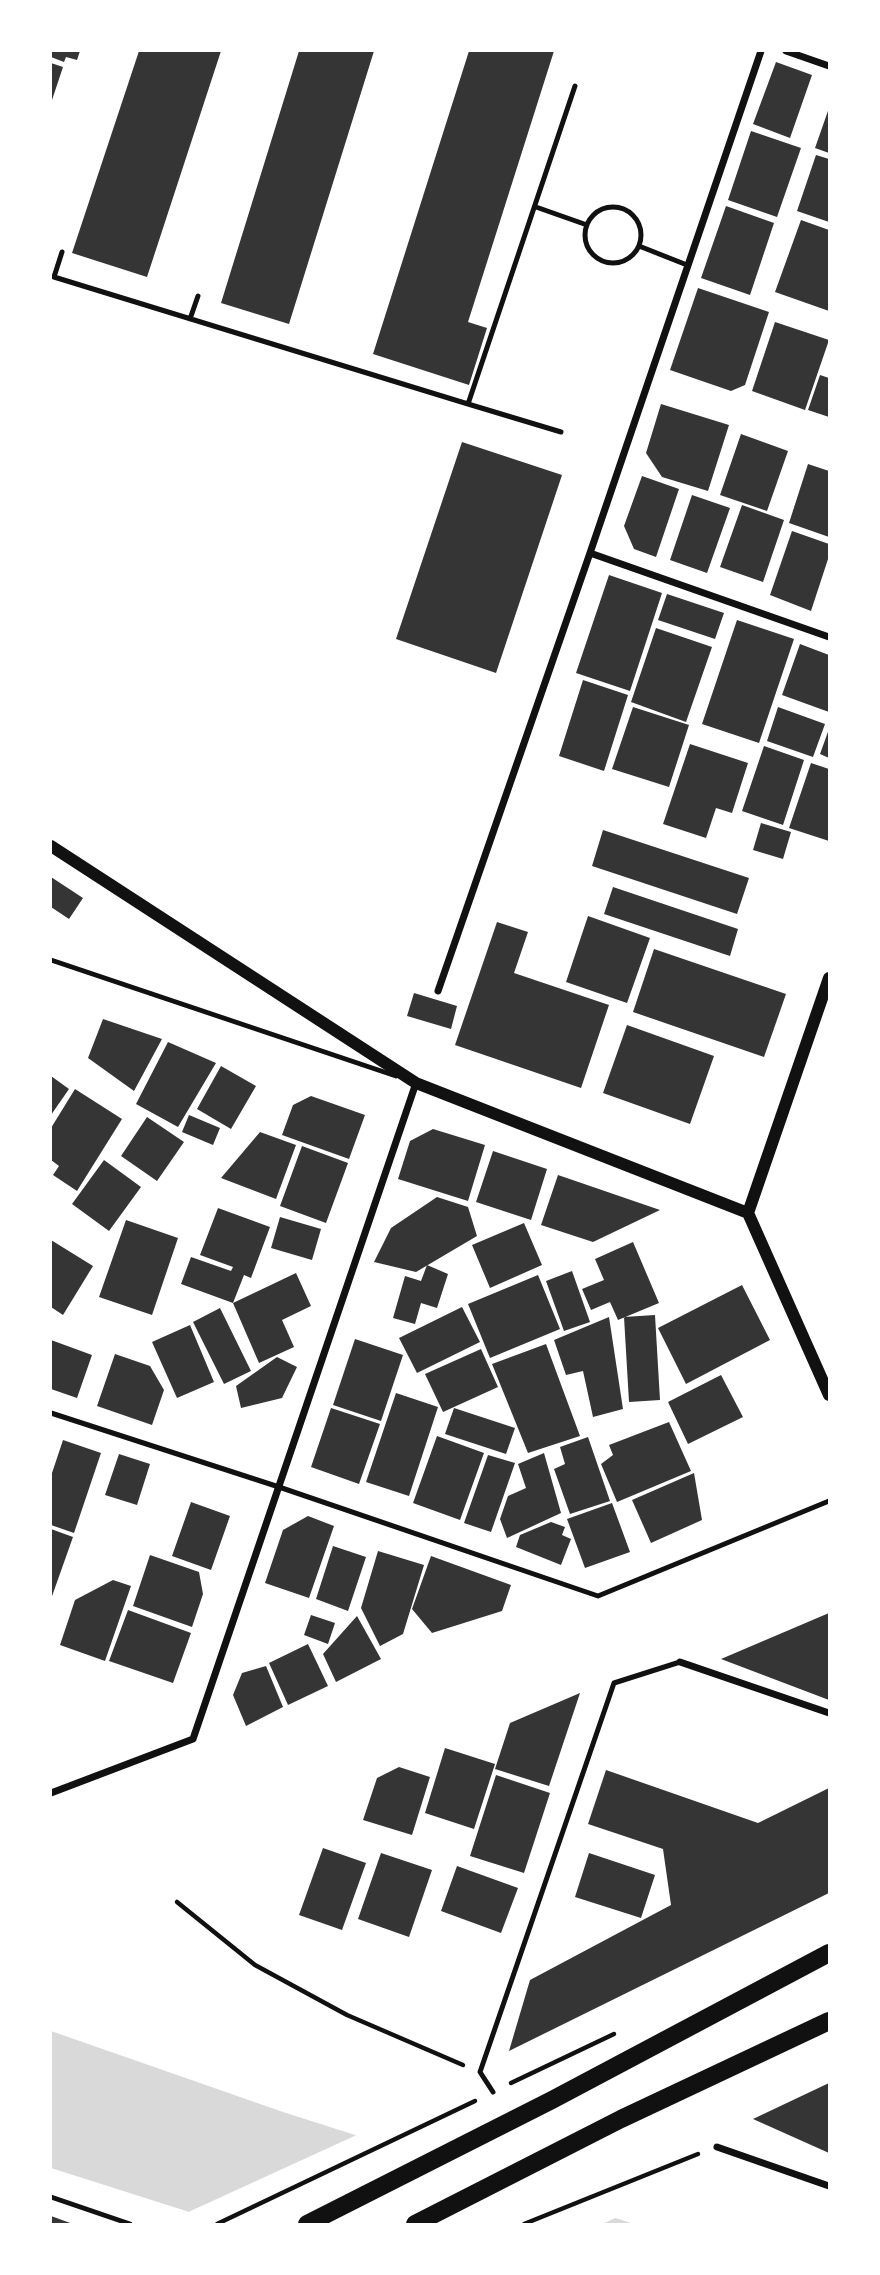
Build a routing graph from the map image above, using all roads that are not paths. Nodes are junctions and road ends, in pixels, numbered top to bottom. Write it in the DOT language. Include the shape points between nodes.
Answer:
graph roads {
  1 [pos="761,51"];
  2 [pos="786,51"];
  3 [pos="829,66"];
  4 [pos="575,86"];
  5 [pos="536,206"];
  6 [pos="587,225"];
  7 [pos="639,246"];
  8 [pos="62,252"];
  9 [pos="687,265"];
  10 [pos="198,296"];
  11 [pos="190,319"];
  12 [pos="468,404"];
  13 [pos="561,432"];
  14 [pos="590,553"];
  15 [pos="829,637"];
  16 [pos="51,846"];
  17 [pos="51,960"];
  18 [pos="829,978"];
  19 [pos="438,991"];
  20 [pos="827,993"];
  21 [pos="416,1083"];
  22 [pos="748,1213"];
  23 [pos="829,1395"];
  24 [pos="51,1413"];
  25 [pos="279,1487"];
  26 [pos="829,1501"];
  27 [pos="681,1662"];
  28 [pos="829,1713"];
  29 [pos="51,1793"];
  30 [pos="829,1953"];
  31 [pos="829,2021"];
  32 [pos="492,2092"];
  33 [pos="717,2147"];
  34 [pos="829,2186"];
  35 [pos="51,2197"];
  36 [pos="130,2224"];
  37 [pos="307,2224"];
  38 [pos="415,2224"];
  1 -- 9 [label="street"];
  2 -- 3 [label="street"];
  4 -- 5 [label="lane"];
  5 -- 6 [label="lane"];
  5 -- 12 [label="lane"];
  6 -- 7 [label="lane" via="586,243 598,259 626,260"];
  6 -- 7 [label="lane" via="607,207 624,209 638,220"];
  7 -- 9 [label="lane"];
  8 -- 11 [label="lane" via="54,277"];
  9 -- 14 [label="street"];
  10 -- 11 [label="lane"];
  11 -- 12 [label="lane"];
  12 -- 13 [label="lane"];
  14 -- 15 [label="street"];
  14 -- 19 [label="street"];
  16 -- 21 [label="street"];
  17 -- 21 [label="lane"];
  18 -- 20 [label="street"];
  20 -- 22 [label="street"];
  21 -- 22 [label="street"];
  21 -- 25 [label="street"];
  22 -- 23 [label="street"];
  24 -- 25 [label="lane"];
  25 -- 26 [label="lane" via="598,1596"];
  25 -- 29 [label="street" via="193,1739"];
  27 -- 28 [label="street"];
  27 -- 32 [label="lane" via="614,1683 480,2073"];
  30 -- 37 [label="main road"];
  31 -- 38 [label="main road" via="621,2119"];
  33 -- 34 [label="street"];
  35 -- 36 [label="lane"];
}
